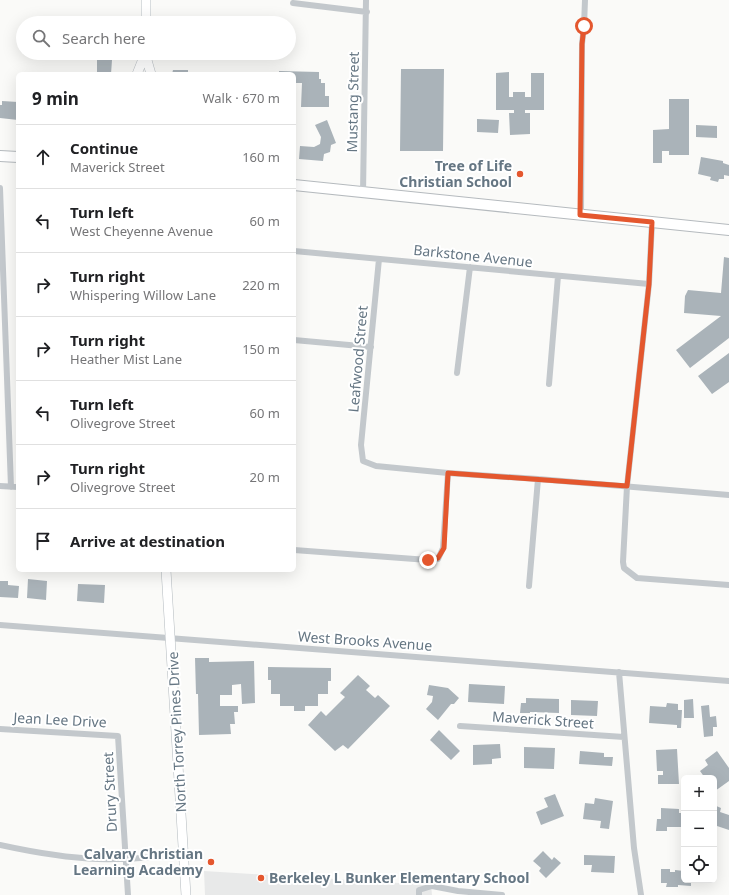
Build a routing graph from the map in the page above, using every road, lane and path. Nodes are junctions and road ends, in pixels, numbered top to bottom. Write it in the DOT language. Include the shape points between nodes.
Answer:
graph roads {
  1 [pos="146,0"];
  2 [pos="366,0"];
  3 [pos="584,0"];
  4 [pos="293,3"];
  5 [pos="367,12"];
  6 [pos="146,16"];
  7 [pos="142,60"];
  8 [pos="147,60"];
  9 [pos="140,64"];
  10 [pos="138,72"];
  11 [pos="144,72"];
  12 [pos="150,72"];
  13 [pos="0,156"];
  14 [pos="16,157"];
  15 [pos="296,185"];
  16 [pos="0,188"];
  17 [pos="363,192"];
  18 [pos="580,215"];
  19 [pos="652,222"];
  20 [pos="729,230"];
  21 [pos="296,251"];
  22 [pos="379,258"];
  23 [pos="470,267"];
  24 [pos="558,276"];
  25 [pos="649,284"];
  26 [pos="296,340"];
  27 [pos="371,347"];
  28 [pos="458,373"];
  29 [pos="549,384"];
  30 [pos="448,473"];
  31 [pos="538,479"];
  32 [pos="0,486"];
  33 [pos="627,486"];
  34 [pos="15,487"];
  35 [pos="729,494"];
  36 [pos="296,550"];
  37 [pos="166,572"];
  38 [pos="729,585"];
  39 [pos="529,586"];
  40 [pos="0,625"];
  41 [pos="171,639"];
  42 [pos="619,672"];
  43 [pos="729,681"];
  44 [pos="460,726"];
  45 [pos="0,729"];
  46 [pos="118,736"];
  47 [pos="624,737"];
  48 [pos="0,846"];
  49 [pos="184,855"];
  50 [pos="126,859"];
  51 [pos="419,892"];
  52 [pos="128,895"];
  53 [pos="186,895"];
  54 [pos="502,895"];
  55 [pos="641,895"];
  1 -- 6 [label="main road"];
  2 -- 5 [label="street, Mustang Street"];
  3 -- 18 [label="street"];
  4 -- 5 [label="street"];
  5 -- 17 [label="street, Mustang Street"];
  7 -- 9 [label="main road"];
  8 -- 12 [label="main road"];
  9 -- 10 [label="main road"];
  9 -- 11 [label="main road"];
  13 -- 14 [label="main road"];
  15 -- 17 [label="main road"];
  16 -- 34 [label="street"];
  17 -- 18 [label="main road"];
  18 -- 19 [label="main road"];
  19 -- 20 [label="main road"];
  19 -- 25 [label="street"];
  21 -- 22 [label="street, Barkstone Avenue"];
  22 -- 23 [label="street, Barkstone Avenue"];
  22 -- 27 [label="street, Leafwood Street"];
  23 -- 24 [label="street, Barkstone Avenue"];
  23 -- 28 [label="street"];
  24 -- 25 [label="street, Barkstone Avenue"];
  24 -- 29 [label="street"];
  25 -- 33 [label="street"];
  26 -- 27 [label="street"];
  27 -- 30 [label="street, Leafwood Street" via="362,445 363,461 376,466"];
  30 -- 31 [label="street"];
  30 -- 36 [label="street" via="444,548 438,558 428,560"];
  31 -- 33 [label="street"];
  31 -- 39 [label="street"];
  32 -- 34 [label="street"];
  33 -- 35 [label="street"];
  33 -- 38 [label="street" via="622,562 628,572 637,578"];
  37 -- 41 [label="main road, North Torrey Pines Drive"];
  40 -- 41 [label="street, West Brooks Avenue"];
  41 -- 42 [label="street, West Brooks Avenue"];
  41 -- 49 [label="main road, North Torrey Pines Drive"];
  42 -- 43 [label="street, West Brooks Avenue"];
  42 -- 47 [label="street"];
  44 -- 47 [label="street, Maverick Street"];
  45 -- 46 [label="street, Jean Lee Drive"];
  46 -- 50 [label="street, Drury Street"];
  47 -- 55 [label="street"];
  48 -- 50 [label="street" via="40,854"];
  49 -- 50 [label="street"];
  49 -- 53 [label="main road, North Torrey Pines Drive"];
  50 -- 52 [label="street, Drury Street"];
  51 -- 54 [label="street" via="432,886"];
}
